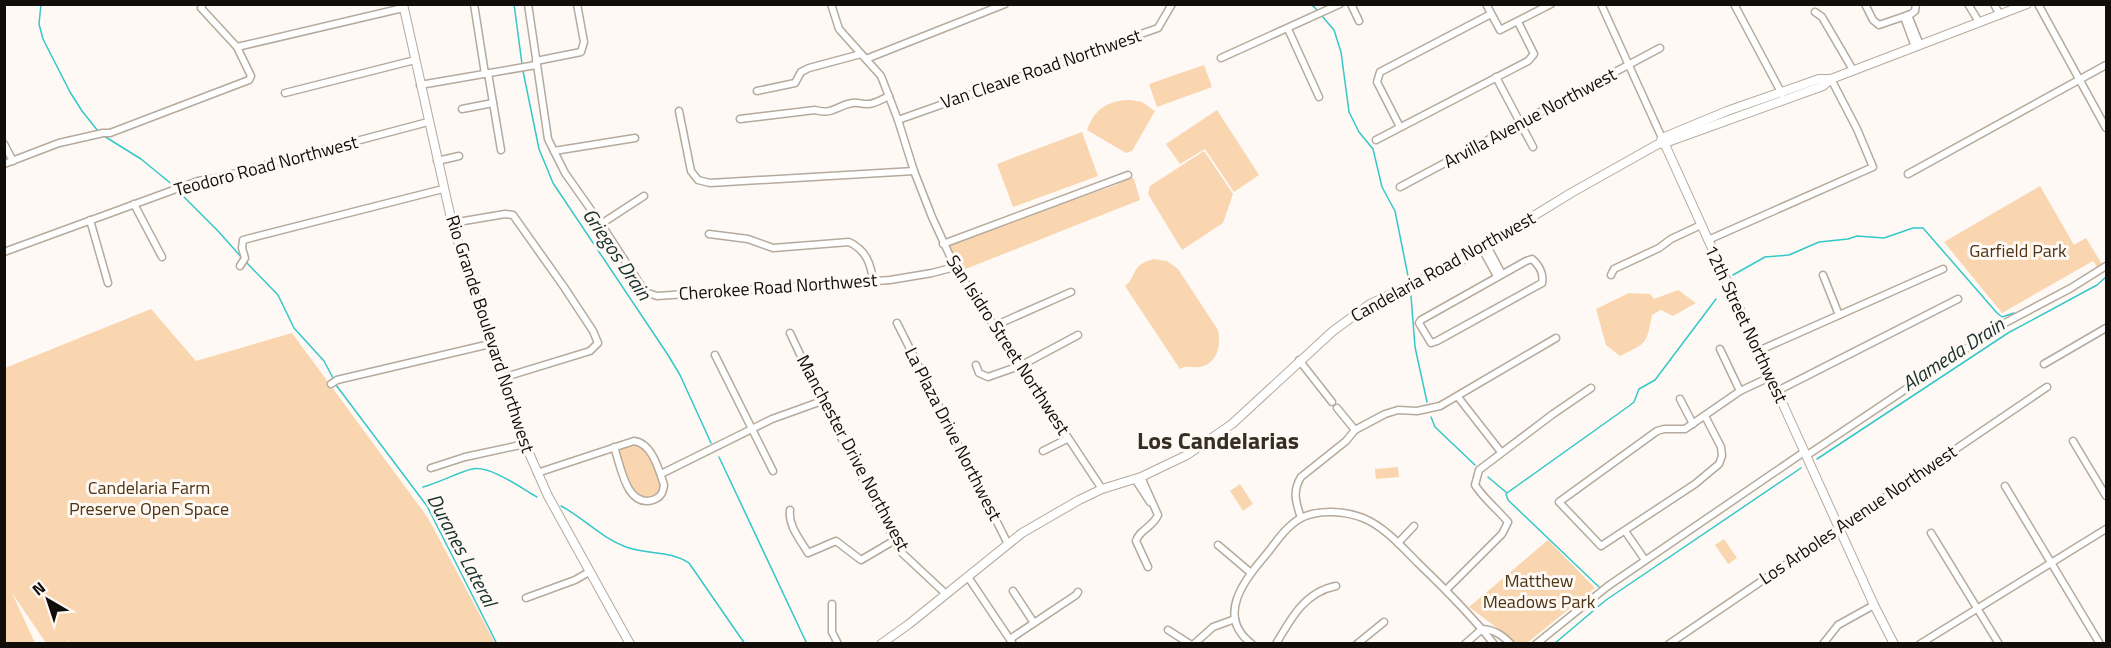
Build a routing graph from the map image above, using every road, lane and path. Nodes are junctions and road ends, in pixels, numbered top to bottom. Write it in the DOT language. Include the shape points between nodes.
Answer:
graph roads {
  1 [pos="203,4"];
  2 [pos="474,4"];
  3 [pos="528,4"];
  4 [pos="577,4"];
  5 [pos="831,4"];
  6 [pos="1005,4"];
  7 [pos="1172,4"];
  8 [pos="1340,4"];
  9 [pos="1351,4"];
  10 [pos="1486,4"];
  11 [pos="1551,4"];
  12 [pos="1600,4"];
  13 [pos="1734,4"];
  14 [pos="1864,4"];
  15 [pos="1916,4"];
  16 [pos="1968,4"];
  17 [pos="1994,4"];
  18 [pos="2027,4"];
  19 [pos="2038,4"];
  20 [pos="403,6"];
  21 [pos="1815,12"];
  22 [pos="1491,14"];
  23 [pos="2000,15"];
  24 [pos="1906,16"];
  25 [pos="1359,21"];
  26 [pos="1518,22"];
  27 [pos="1979,22"];
  28 [pos="1288,29"];
  29 [pos="1918,46"];
  30 [pos="237,47"];
  31 [pos="1660,48"];
  32 [pos="864,57"];
  33 [pos="1221,58"];
  34 [pos="415,60"];
  35 [pos="536,63"];
  36 [pos="1628,65"];
  37 [pos="2106,65"];
  38 [pos="1853,70"];
  39 [pos="486,74"];
  40 [pos="1496,77"];
  41 [pos="1831,79"];
  42 [pos="2080,79"];
  43 [pos="420,85"];
  44 [pos="757,91"];
  45 [pos="285,93"];
  46 [pos="889,96"];
  47 [pos="1784,96"];
  48 [pos="1319,97"];
  49 [pos="492,103"];
  50 [pos="462,109"];
  51 [pos="679,111"];
  52 [pos="740,119"];
  53 [pos="898,120"];
  54 [pos="428,122"];
  55 [pos="1520,123"];
  56 [pos="1400,127"];
  57 [pos="2106,128"];
  58 [pos="635,138"];
  59 [pos="1376,140"];
  60 [pos="1662,142"];
  61 [pos="4,144"];
  62 [pos="1533,147"];
  63 [pos="501,150"];
  64 [pos="554,151"];
  65 [pos="459,156"];
  66 [pos="13,161"];
  67 [pos="437,161"];
  68 [pos="4,164"];
  69 [pos="914,171"];
  70 [pos="1908,174"];
  71 [pos="1128,175"];
  72 [pos="1400,187"];
  73 [pos="443,189"];
  74 [pos="644,196"];
  75 [pos="134,204"];
  76 [pos="90,220"];
  77 [pos="452,223"];
  78 [pos="602,224"];
  79 [pos="1702,227"];
  80 [pos="709,234"];
  81 [pos="1708,240"];
  82 [pos="944,244"];
  83 [pos="1484,247"];
  84 [pos="4,252"];
  85 [pos="162,257"];
  86 [pos="243,263"];
  87 [pos="2106,266"];
  88 [pos="955,267"];
  89 [pos="1943,269"];
  90 [pos="1499,275"];
  91 [pos="1611,275"];
  92 [pos="1823,275"];
  93 [pos="873,281"];
  94 [pos="108,283"];
  95 [pos="1071,292"];
  96 [pos="1958,298"];
  97 [pos="1839,315"];
  98 [pos="897,323"];
  99 [pos="994,326"];
  100 [pos="2106,328"];
  101 [pos="790,333"];
  102 [pos="1078,335"];
  103 [pos="1556,338"];
  104 [pos="490,344"];
  105 [pos="1720,349"];
  106 [pos="1758,351"];
  107 [pos="715,355"];
  108 [pos="1299,360"];
  109 [pos="2044,364"];
  110 [pos="976,365"];
  111 [pos="1018,365"];
  112 [pos="1770,377"];
  113 [pos="502,378"];
  114 [pos="331,384"];
  115 [pos="2047,387"];
  116 [pos="1591,388"];
  117 [pos="1740,391"];
  118 [pos="1777,391"];
  119 [pos="1458,397"];
  120 [pos="1680,399"];
  121 [pos="822,401"];
  122 [pos="1332,402"];
  123 [pos="1337,408"];
  124 [pos="1705,416"];
  125 [pos="1693,424"];
  126 [pos="752,429"];
  127 [pos="1355,430"];
  128 [pos="1067,439"];
  129 [pos="2073,441"];
  130 [pos="525,444"];
  131 [pos="614,447"];
  132 [pos="1043,451"];
  133 [pos="1501,452"];
  134 [pos="1805,454"];
  135 [pos="431,468"];
  136 [pos="773,471"];
  137 [pos="537,473"];
  138 [pos="661,474"];
  139 [pos="1138,478"];
  140 [pos="2005,486"];
  141 [pos="1102,489"];
  142 [pos="2106,496"];
  143 [pos="790,510"];
  144 [pos="1301,518"];
  145 [pos="1414,526"];
  146 [pos="1839,528"];
  147 [pos="2106,529"];
  148 [pos="1624,531"];
  149 [pos="1931,533"];
  150 [pos="895,540"];
  151 [pos="1398,543"];
  152 [pos="1008,544"];
  153 [pos="1218,545"];
  154 [pos="1645,560"];
  155 [pos="2051,564"];
  156 [pos="1148,567"];
  157 [pos="589,572"];
  158 [pos="1251,573"];
  159 [pos="968,577"];
  160 [pos="1336,586"];
  161 [pos="1446,590"];
  162 [pos="1013,591"];
  163 [pos="1078,592"];
  164 [pos="946,594"];
  165 [pos="526,598"];
  166 [pos="832,604"];
  167 [pos="1874,605"];
  168 [pos="1977,608"];
  169 [pos="1236,619"];
  170 [pos="1384,622"];
  171 [pos="1034,623"];
  172 [pos="1482,629"];
  173 [pos="1168,630"];
  174 [pos="1011,641"];
  175 [pos="884,643"];
  176 [pos="630,644"];
  177 [pos="838,644"];
  178 [pos="1192,644"];
  179 [pos="1252,644"];
  180 [pos="1276,644"];
  181 [pos="1357,644"];
  182 [pos="1465,644"];
  183 [pos="1494,644"];
  184 [pos="1511,644"];
  185 [pos="1536,644"];
  186 [pos="1669,644"];
  187 [pos="1823,644"];
  188 [pos="1893,644"];
  189 [pos="1920,644"];
  190 [pos="1999,644"];
  191 [pos="2100,644"];
  1 -- 30 [label="street" via="201,8"];
  2 -- 39 [label="street"];
  3 -- 35 [label="street, Cherokee Road Northwest"];
  4 -- 35 [label="street" via="584,42 581,52"];
  5 -- 32 [label="street, San Isidro Street Northwest" via="839,29"];
  6 -- 32 [label="street"];
  7 -- 53 [label="street, Van Cleave Road Northwest" via="1158,28"];
  8 -- 28 [label="street"];
  9 -- 25 [label="street"];
  10 -- 22 [label="street"];
  11 -- 26 [label="street"];
  12 -- 36 [label="street, 12th Street Northwest"];
  13 -- 47 [label="street"];
  14 -- 24 [label="street" via="1879,25"];
  15 -- 24 [label="street" via="1915,11"];
  16 -- 27 [label="street"];
  17 -- 23 [label="street"];
  18 -- 23 [label="main road, Candelaria Road Northwest"];
  19 -- 42 [label="street"];
  20 -- 30 [label="street"];
  20 -- 34 [label="main road, Rio Grande Boulevard Northwest"];
  21 -- 38 [label="street" via="1822,17"];
  22 -- 26 [label="street" via="1500,30"];
  22 -- 56 [label="street" via="1377,76"];
  23 -- 27 [label="main road, Candelaria Road Northwest"];
  24 -- 29 [label="street"];
  26 -- 40 [label="street" via="1534,54"];
  27 -- 29 [label="main road, Candelaria Road Northwest"];
  28 -- 33 [label="street"];
  28 -- 48 [label="street"];
  29 -- 38 [label="main road, Candelaria Road Northwest"];
  30 -- 66 [label="street" via="251,76 249,80 110,133 59,143"];
  31 -- 36 [label="street, Arvilla Avenue Northwest"];
  32 -- 44 [label="street" via="809,69 801,72 795,83"];
  32 -- 46 [label="street, San Isidro Street Northwest" via="881,76"];
  34 -- 43 [label="main road, Rio Grande Boulevard Northwest"];
  34 -- 45 [label="street"];
  35 -- 39 [label="street"];
  35 -- 64 [label="street, Cherokee Road Northwest" via="548,139"];
  36 -- 55 [label="street, Arvilla Avenue Northwest"];
  36 -- 60 [label="street, 12th Street Northwest"];
  37 -- 42 [label="street"];
  38 -- 41 [label="main road, Candelaria Road Northwest"];
  39 -- 43 [label="street"];
  39 -- 49 [label="street"];
  40 -- 55 [label="street"];
  40 -- 56 [label="street"];
  41 -- 47 [label="main road, Candelaria Road Northwest" via="1819,79"];
  41 -- 81 [label="street" via="1873,167"];
  42 -- 57 [label="street"];
  42 -- 70 [label="street"];
  43 -- 54 [label="main road, Rio Grande Boulevard Northwest"];
  46 -- 52 [label="street" via="869,105 848,103 833,111"];
  46 -- 53 [label="street, San Isidro Street Northwest"];
  47 -- 60 [label="main road, Candelaria Road Northwest"];
  49 -- 50 [label="street"];
  49 -- 63 [label="street"];
  51 -- 69 [label="street" via="691,171 698,180 710,183"];
  53 -- 69 [label="street, San Isidro Street Northwest"];
  54 -- 67 [label="main road, Rio Grande Boulevard Northwest"];
  54 -- 75 [label="street, Teodoro Road Northwest" via="198,181"];
  55 -- 62 [label="street"];
  55 -- 72 [label="street, Arvilla Avenue Northwest"];
  56 -- 59 [label="street"];
  58 -- 64 [label="street"];
  60 -- 79 [label="main road, 12th Street Northwest"];
  60 -- 83 [label="main road, Candelaria Road Northwest"];
  61 -- 66 [label="street"];
  64 -- 78 [label="street, Cherokee Road Northwest"];
  65 -- 67 [label="street"];
  66 -- 68 [label="street"];
  67 -- 73 [label="main road, Rio Grande Boulevard Northwest"];
  69 -- 82 [label="street, San Isidro Street Northwest"];
  71 -- 82 [label="street"];
  73 -- 77 [label="main road, Rio Grande Boulevard Northwest"];
  73 -- 86 [label="street" via="256,235 243,240"];
  74 -- 78 [label="street"];
  75 -- 76 [label="street, Teodoro Road Northwest"];
  75 -- 85 [label="street"];
  76 -- 84 [label="street, Teodoro Road Northwest"];
  76 -- 94 [label="street"];
  77 -- 104 [label="main road, Rio Grande Boulevard Northwest"];
  77 -- 113 [label="street" via="513,215 598,343 590,351"];
  78 -- 93 [label="street, Cherokee Road Northwest" via="639,285 657,296"];
  79 -- 81 [label="main road, 12th Street Northwest"];
  79 -- 91 [label="street" via="1614,269"];
  80 -- 93 [label="street" via="748,239 773,248 849,242 868,259"];
  81 -- 106 [label="main road, 12th Street Northwest"];
  82 -- 88 [label="street, San Isidro Street Northwest"];
  83 -- 90 [label="street"];
  83 -- 108 [label="main road, Candelaria Road Northwest" via="1370,304"];
  87 -- 134 [label="street" via="2003,324"];
  88 -- 93 [label="street, Cherokee Road Northwest"];
  88 -- 99 [label="street, San Isidro Street Northwest"];
  89 -- 97 [label="street"];
  90 -- 90 [label="street" via="1421,320 1428,340 1437,341 1542,283 1543,278 1532,259"];
  92 -- 97 [label="street"];
  95 -- 99 [label="street"];
  96 -- 118 [label="street"];
  97 -- 106 [label="street"];
  98 -- 152 [label="street, La Plaza Drive Northwest"];
  99 -- 111 [label="street, San Isidro Street Northwest"];
  100 -- 109 [label="street"];
  101 -- 121 [label="street, Manchester Drive Northwest"];
  102 -- 111 [label="street"];
  103 -- 119 [label="street"];
  104 -- 113 [label="main road, Rio Grande Boulevard Northwest"];
  104 -- 114 [label="street"];
  105 -- 117 [label="street"];
  106 -- 112 [label="main road, 12th Street Northwest"];
  107 -- 126 [label="street"];
  108 -- 122 [label="street"];
  108 -- 139 [label="main road, Candelaria Road Northwest" via="1213,439"];
  110 -- 111 [label="street" via="979,373 988,377"];
  111 -- 128 [label="street, San Isidro Street Northwest"];
  112 -- 117 [label="street"];
  112 -- 118 [label="main road, 12th Street Northwest"];
  113 -- 130 [label="main road, Rio Grande Boulevard Northwest"];
  115 -- 146 [label="street, Los Arboles Avenue Northwest"];
  116 -- 133 [label="street"];
  117 -- 124 [label="street"];
  118 -- 134 [label="main road, 12th Street Northwest"];
  119 -- 127 [label="street" via="1440,406 1385,414"];
  119 -- 133 [label="street"];
  120 -- 125 [label="street"];
  121 -- 126 [label="street"];
  121 -- 150 [label="street, Manchester Drive Northwest"];
  123 -- 127 [label="street"];
  124 -- 125 [label="street"];
  124 -- 148 [label="street" via="1721,447 1719,464"];
  125 -- 148 [label="street" via="1685,429 1657,431 1559,502 1602,546"];
  126 -- 136 [label="street"];
  126 -- 138 [label="street"];
  127 -- 144 [label="street" via="1296,485 1294,497"];
  128 -- 132 [label="street"];
  128 -- 141 [label="street, San Isidro Street Northwest"];
  129 -- 142 [label="street"];
  130 -- 135 [label="street"];
  130 -- 137 [label="main road, Rio Grande Boulevard Northwest"];
  131 -- 137 [label="street"];
  131 -- 138 [label="street" via="641,442"];
  131 -- 138 [label="street" via="631,494 638,500 657,499 663,492"];
  133 -- 161 [label="street" via="1479,470 1475,485 1508,522 1502,534"];
  134 -- 146 [label="main road, 12th Street Northwest"];
  134 -- 154 [label="street"];
  137 -- 157 [label="main road, Rio Grande Boulevard Northwest"];
  139 -- 141 [label="main road, Candelaria Road Northwest"];
  139 -- 156 [label="street" via="1157,512 1157,518 1136,541"];
  140 -- 155 [label="street"];
  141 -- 152 [label="main road, Candelaria Road Northwest" via="1040,521"];
  143 -- 150 [label="street" via="789,519 808,553 836,542 861,560"];
  144 -- 151 [label="street" via="1321,512 1349,514 1371,522"];
  144 -- 158 [label="street" via="1284,532"];
  145 -- 151 [label="street"];
  146 -- 167 [label="main road, 12th Street Northwest"];
  146 -- 186 [label="street, Los Arboles Avenue Northwest"];
  147 -- 155 [label="street"];
  148 -- 154 [label="street"];
  149 -- 168 [label="street"];
  150 -- 164 [label="street, Manchester Drive Northwest" via="902,552"];
  151 -- 161 [label="street"];
  152 -- 159 [label="main road, Candelaria Road Northwest"];
  153 -- 158 [label="street"];
  154 -- 185 [label="street"];
  155 -- 168 [label="street"];
  155 -- 191 [label="street"];
  157 -- 165 [label="street"];
  157 -- 176 [label="main road, Rio Grande Boulevard Northwest"];
  158 -- 169 [label="street" via="1238,593"];
  159 -- 164 [label="main road, Candelaria Road Northwest"];
  159 -- 174 [label="street"];
  160 -- 180 [label="street" via="1323,588 1307,599"];
  161 -- 172 [label="street"];
  162 -- 171 [label="street"];
  163 -- 171 [label="street"];
  164 -- 175 [label="main road, Candelaria Road Northwest"];
  166 -- 177 [label="street" via="832,632"];
  167 -- 187 [label="street" via="1838,625"];
  167 -- 188 [label="main road, 12th Street Northwest"];
  168 -- 189 [label="street"];
  168 -- 190 [label="street"];
  169 -- 178 [label="street" via="1213,627"];
  169 -- 179 [label="street"];
  170 -- 181 [label="street"];
  171 -- 174 [label="street"];
  172 -- 182 [label="street"];
  172 -- 183 [label="street"];
  172 -- 184 [label="street" via="1501,634"];
  173 -- 178 [label="street"];
}
